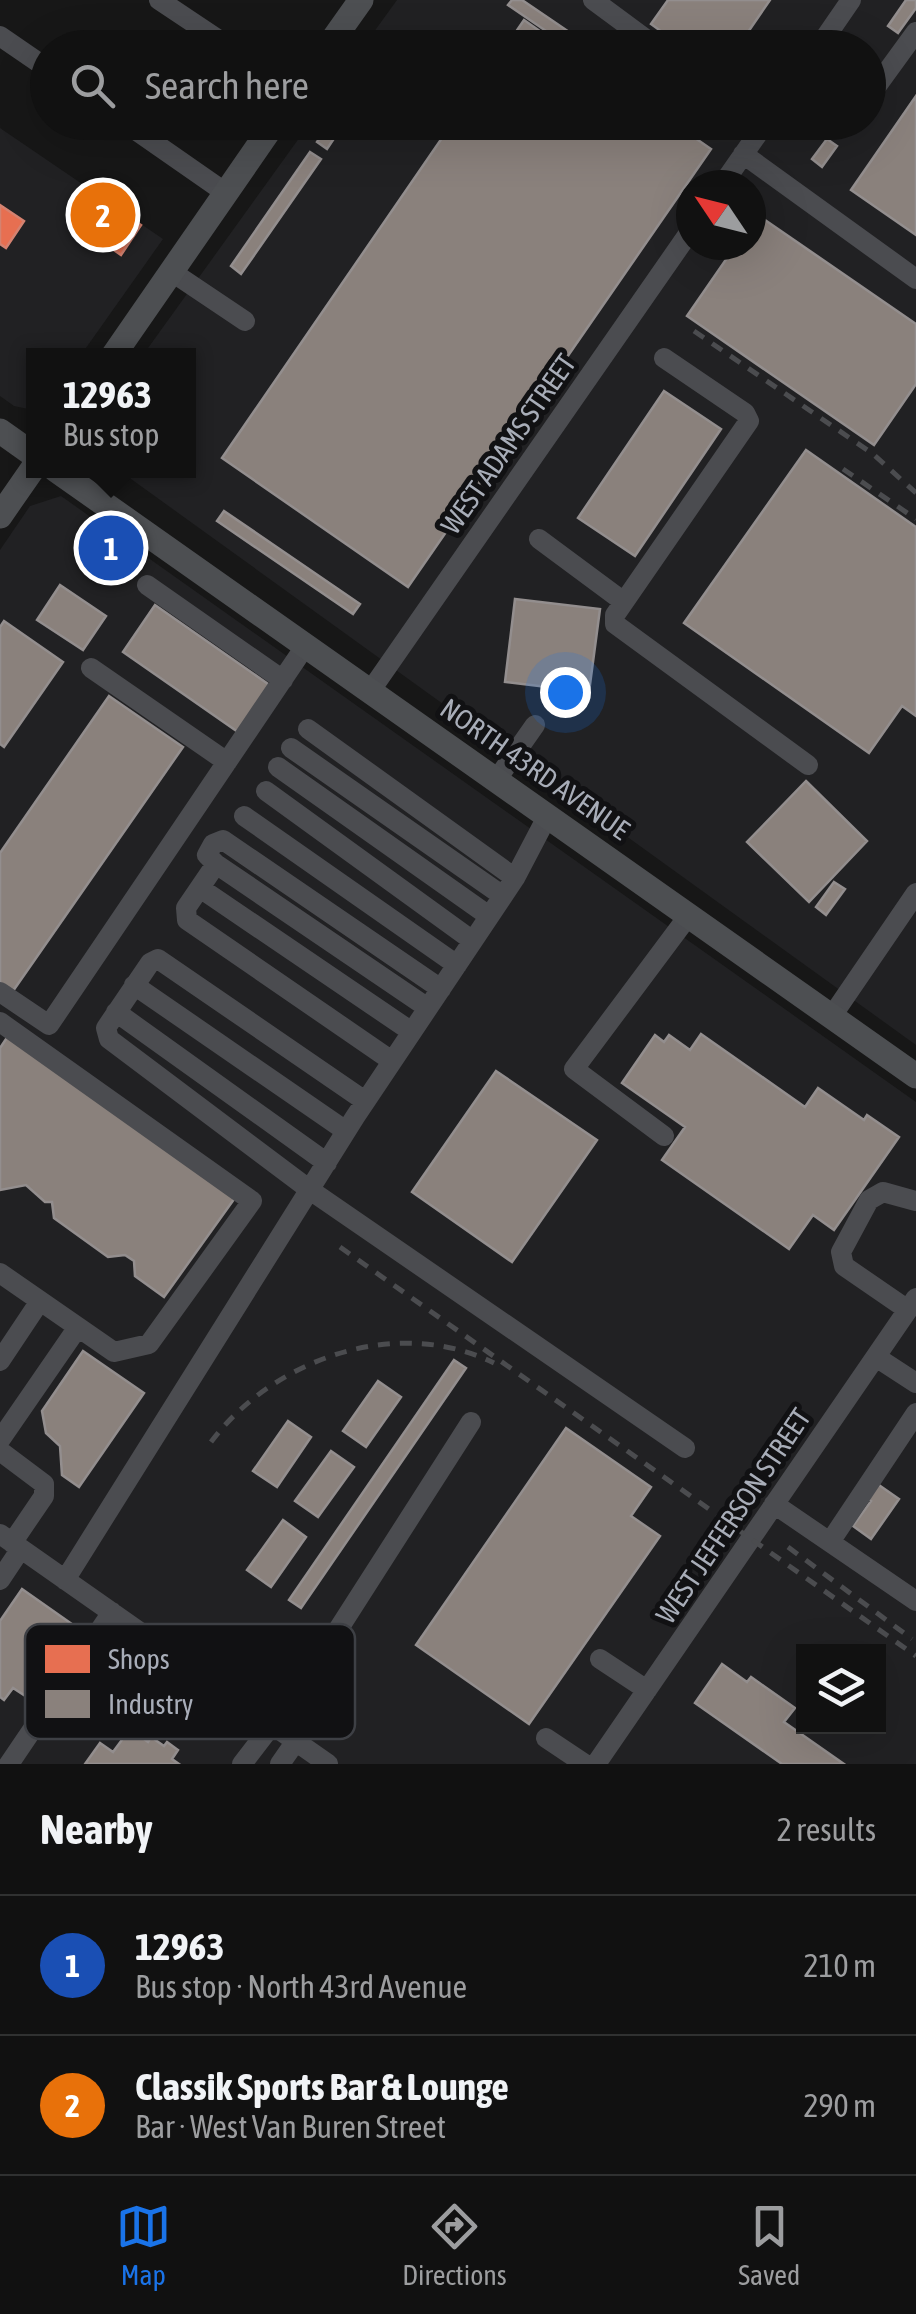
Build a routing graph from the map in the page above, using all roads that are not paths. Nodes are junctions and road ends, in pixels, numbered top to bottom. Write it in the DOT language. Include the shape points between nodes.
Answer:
graph roads {
  1 [pos="159,0"];
  2 [pos="360,0"];
  3 [pos="851,0"];
  4 [pos="602,3"];
  5 [pos="204,30"];
  6 [pos="340,30"];
  7 [pos="636,30"];
  8 [pos="830,30"];
  9 [pos="916,32"];
  10 [pos="0,36"];
  11 [pos="30,57"];
  12 [pos="886,73"];
  13 [pos="150,140"];
  14 [pos="263,140"];
  15 [pos="754,140"];
  16 [pos="744,154"];
  17 [pos="733,170"];
  18 [pos="226,193"];
  19 [pos="676,252"];
  20 [pos="172,272"];
  21 [pos="916,278"];
  22 [pos="245,321"];
  23 [pos="118,348"];
  24 [pos="664,358"];
  25 [pos="0,431"];
  26 [pos="26,449"];
  27 [pos="26,478"];
  28 [pos="67,478"];
  29 [pos="0,516"];
  30 [pos="539,539"];
  31 [pos="147,586"];
  32 [pos="624,602"];
  33 [pos="306,645"];
  34 [pos="91,668"];
  35 [pos="283,680"];
  36 [pos="371,690"];
  37 [pos="534,726"];
  38 [pos="308,729"];
  39 [pos="291,748"];
  40 [pos="227,762"];
  41 [pos="808,765"];
  42 [pos="278,767"];
  43 [pos="497,779"];
  44 [pos="266,792"];
  45 [pos="244,816"];
  46 [pos="548,816"];
  47 [pos="216,864"];
  48 [pos="509,887"];
  49 [pos="200,888"];
  50 [pos="916,893"];
  51 [pos="689,915"];
  52 [pos="489,916"];
  53 [pos="473,940"];
  54 [pos="457,965"];
  55 [pos="134,985"];
  56 [pos="441,989"];
  57 [pos="0,992"];
  58 [pos="428,1008"];
  59 [pos="116,1012"];
  60 [pos="832,1016"];
  61 [pos="0,1022"];
  62 [pos="412,1032"];
  63 [pos="392,1061"];
  64 [pos="916,1076"];
  65 [pos="365,1102"];
  66 [pos="346,1131"];
  67 [pos="664,1136"];
  68 [pos="327,1162"];
  69 [pos="310,1190"];
  70 [pos="916,1201"];
  71 [pos="0,1273"];
  72 [pos="40,1301"];
  73 [pos="912,1304"];
  74 [pos="78,1327"];
  75 [pos="876,1357"];
  76 [pos="0,1361"];
  77 [pos="916,1383"];
  78 [pos="916,1412"];
  79 [pos="472,1422"];
  80 [pos="0,1440"];
  81 [pos="685,1448"];
  82 [pos="0,1451"];
  83 [pos="774,1504"];
  84 [pos="10,1542"];
  85 [pos="830,1542"];
  86 [pos="0,1580"];
  87 [pos="65,1580"];
  88 [pos="916,1601"];
  89 [pos="112,1612"];
  90 [pos="104,1624"];
  91 [pos="129,1624"];
  92 [pos="342,1624"];
  93 [pos="600,1659"];
  94 [pos="647,1690"];
  95 [pos="546,1738"];
  96 [pos="26,1739"];
  97 [pos="261,1739"];
  98 [pos="292,1739"];
  99 [pos="296,1742"];
  100 [pos="9,1764"];
  101 [pos="242,1764"];
  102 [pos="280,1764"];
  103 [pos="328,1764"];
  104 [pos="585,1764"];
  105 [pos="596,1764"];
  1 -- 5 [label="street"];
  2 -- 6 [label="main road"];
  3 -- 8 [label="street"];
  4 -- 7 [label="street"];
  9 -- 12 [label="street"];
  10 -- 11 [label="street"];
  13 -- 18 [label="street"];
  14 -- 18 [label="main road"];
  15 -- 16 [label="street"];
  16 -- 17 [label="street"];
  16 -- 21 [label="street"];
  18 -- 20 [label="main road"];
  19 -- 36 [label="street, WEST ADAMS STREET"];
  20 -- 22 [label="street"];
  20 -- 23 [label="main road"];
  24 -- 32 [label="street" via="749,421"];
  25 -- 26 [label="main road"];
  27 -- 29 [label="main road"];
  28 -- 33 [label="main road, NORTH 43RD AVENUE"];
  30 -- 32 [label="street"];
  31 -- 35 [label="street"];
  32 -- 41 [label="street" via="615,614 620,631"];
  33 -- 35 [label="street"];
  33 -- 36 [label="main road, NORTH 43RD AVENUE"];
  34 -- 40 [label="street"];
  35 -- 40 [label="street"];
  36 -- 43 [label="main road, NORTH 43RD AVENUE"];
  37 -- 43 [label="street"];
  38 -- 48 [label="street"];
  39 -- 48 [label="street"];
  40 -- 57 [label="street" via="49,1025"];
  42 -- 52 [label="street"];
  43 -- 46 [label="main road, NORTH 43RD AVENUE"];
  44 -- 53 [label="street"];
  45 -- 54 [label="street"];
  46 -- 48 [label="street"];
  46 -- 51 [label="main road, NORTH 43RD AVENUE"];
  47 -- 49 [label="street"];
  47 -- 56 [label="street" via="206,855 221,839"];
  47 -- 58 [label="street"];
  48 -- 52 [label="street"];
  49 -- 62 [label="street"];
  49 -- 63 [label="street" via="186,908 188,920"];
  50 -- 60 [label="street"];
  51 -- 60 [label="main road, NORTH 43RD AVENUE"];
  51 -- 67 [label="street" via="574,1069"];
  52 -- 53 [label="street"];
  53 -- 54 [label="street"];
  54 -- 56 [label="street"];
  55 -- 59 [label="street"];
  55 -- 65 [label="street" via="152,960 161,960"];
  55 -- 66 [label="street"];
  56 -- 58 [label="street"];
  58 -- 62 [label="street"];
  59 -- 68 [label="street"];
  59 -- 69 [label="street" via="106,1028 108,1039"];
  60 -- 64 [label="main road, NORTH 43RD AVENUE"];
  61 -- 74 [label="street" via="252,1201 149,1344 114,1352"];
  62 -- 63 [label="street"];
  63 -- 65 [label="street"];
  65 -- 66 [label="street"];
  66 -- 68 [label="street"];
  68 -- 69 [label="street"];
  69 -- 81 [label="street"];
  69 -- 87 [label="street"];
  70 -- 73 [label="street" via="882,1192 869,1200 841,1252 844,1266"];
  71 -- 72 [label="street"];
  72 -- 74 [label="street"];
  72 -- 76 [label="street"];
  73 -- 75 [label="street, WEST JEFFERSON STREET"];
  74 -- 80 [label="street"];
  75 -- 77 [label="street"];
  75 -- 83 [label="street, WEST JEFFERSON STREET"];
  78 -- 85 [label="street"];
  79 -- 92 [label="street"];
  82 -- 84 [label="street" via="44,1484 44,1496"];
  83 -- 85 [label="street"];
  83 -- 94 [label="street, WEST JEFFERSON STREET"];
  84 -- 86 [label="street"];
  84 -- 87 [label="street"];
  85 -- 88 [label="street"];
  87 -- 89 [label="street"];
  89 -- 90 [label="street"];
  89 -- 91 [label="street"];
  93 -- 94 [label="street"];
  94 -- 105 [label="street, WEST JEFFERSON STREET"];
  95 -- 104 [label="street"];
  96 -- 100 [label="street"];
  97 -- 101 [label="street"];
  98 -- 99 [label="street"];
  99 -- 102 [label="street"];
  99 -- 103 [label="street"];
}
